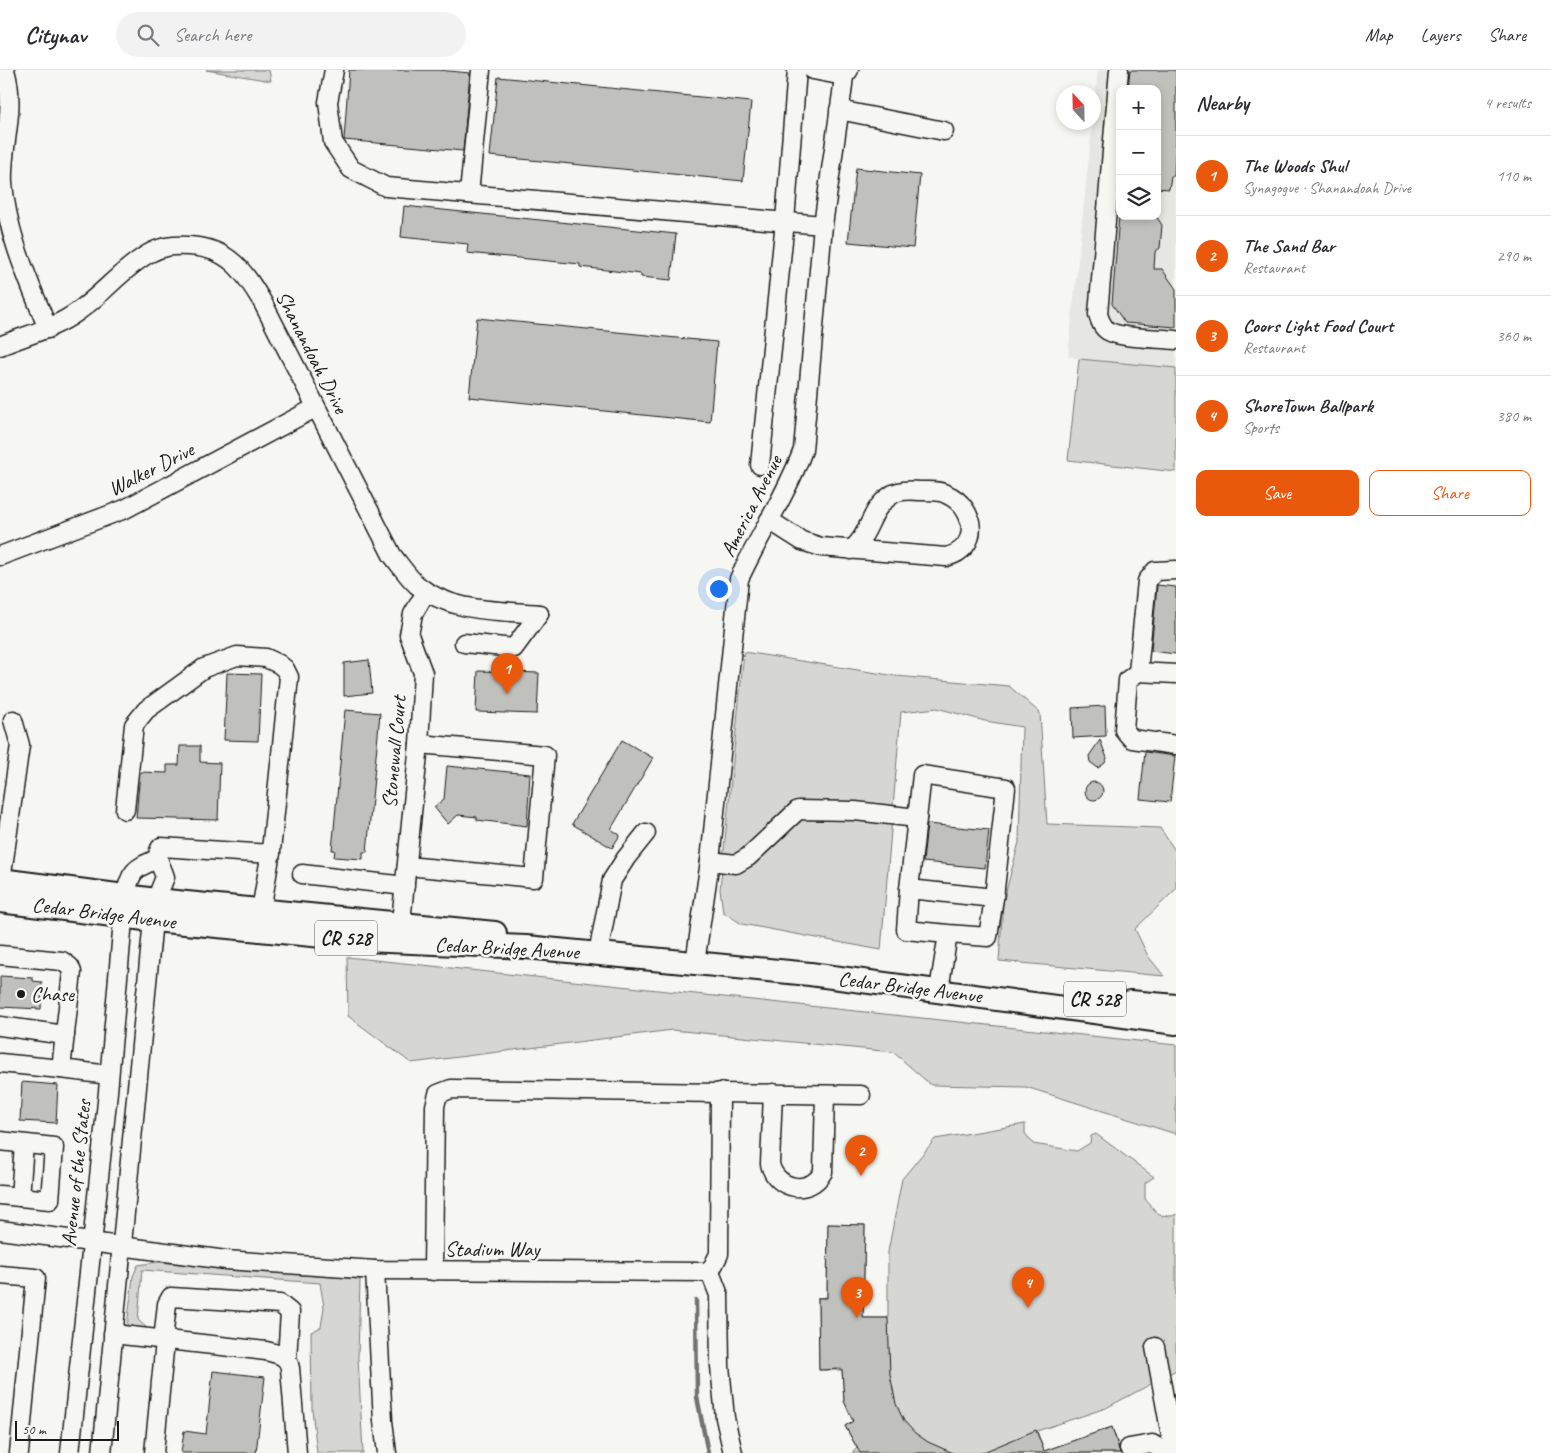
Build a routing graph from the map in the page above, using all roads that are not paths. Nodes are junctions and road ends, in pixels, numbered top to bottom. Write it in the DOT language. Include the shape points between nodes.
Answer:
graph roads {
  1 [pos="5,70"];
  2 [pos="334,70"];
  3 [pos="481,70"];
  4 [pos="797,70"];
  5 [pos="813,70"];
  6 [pos="1119,70"];
  7 [pos="847,73"];
  8 [pos="839,110"];
  9 [pos="944,131"];
  10 [pos="469,194"];
  11 [pos="785,221"];
  12 [pos="824,225"];
  13 [pos="48,328"];
  14 [pos="1176,340"];
  15 [pos="0,346"];
  16 [pos="315,408"];
  17 [pos="760,465"];
  18 [pos="769,520"];
  19 [pos="850,550"];
  20 [pos="0,556"];
  21 [pos="1176,570"];
  22 [pos="426,592"];
  23 [pos="464,643"];
  24 [pos="1138,672"];
  25 [pos="1176,674"];
  26 [pos="13,720"];
  27 [pos="419,744"];
  28 [pos="1176,745"];
  29 [pos="125,810"];
  30 [pos="917,818"];
  31 [pos="646,833"];
  32 [pos="271,854"];
  33 [pos="157,859"];
  34 [pos="710,861"];
  35 [pos="407,866"];
  36 [pos="302,874"];
  37 [pos="405,886"];
  38 [pos="0,887"];
  39 [pos="908,889"];
  40 [pos="994,898"];
  41 [pos="124,907"];
  42 [pos="154,910"];
  43 [pos="261,910"];
  44 [pos="401,922"];
  45 [pos="948,934"];
  46 [pos="570,952"];
  47 [pos="598,954"];
  48 [pos="0,955"];
  49 [pos="696,963"];
  50 [pos="939,990"];
  51 [pos="1014,1000"];
  52 [pos="1176,1006"];
  53 [pos="1176,1023"];
  54 [pos="0,1026"];
  55 [pos="65,1035"];
  56 [pos="0,1063"];
  57 [pos="61,1069"];
  58 [pos="109,1075"];
  59 [pos="720,1092"];
  60 [pos="773,1093"];
  61 [pos="825,1094"];
  62 [pos="862,1096"];
  63 [pos="0,1142"];
  64 [pos="24,1144"];
  65 [pos="0,1195"];
  66 [pos="20,1197"];
  67 [pos="0,1230"];
  68 [pos="92,1241"];
  69 [pos="121,1247"];
  70 [pos="375,1270"];
  71 [pos="433,1271"];
  72 [pos="710,1272"];
  73 [pos="0,1275"];
  74 [pos="113,1334"];
  75 [pos="164,1341"];
  76 [pos="1155,1347"];
  77 [pos="287,1359"];
  78 [pos="1129,1448"];
  79 [pos="19,1453"];
  80 [pos="70,1453"];
  81 [pos="102,1453"];
  82 [pos="154,1453"];
  83 [pos="297,1453"];
  84 [pos="387,1453"];
  85 [pos="733,1453"];
  86 [pos="1168,1453"];
  87 [pos="1174,1453"];
  1 -- 13 [label="street" via="11,103 3,181 6,209 15,245"];
  2 -- 10 [label="street" via="328,102 333,142 351,169 386,186"];
  3 -- 10 [label="street"];
  4 -- 11 [label="street"];
  5 -- 7 [label="street"];
  6 -- 14 [label="street" via="1098,314 1107,330 1116,334"];
  7 -- 8 [label="street, America Avenue"];
  8 -- 9 [label="street"];
  8 -- 12 [label="street, America Avenue"];
  10 -- 11 [label="street"];
  11 -- 12 [label="street"];
  11 -- 17 [label="street"];
  12 -- 18 [label="street, America Avenue" via="803,450 793,477"];
  13 -- 15 [label="street, Shanandoah Drive"];
  13 -- 16 [label="street, Shanandoah Drive" via="77,312 149,254 170,245 204,247 227,256 248,277"];
  16 -- 20 [label="street, Walker Drive" via="125,509"];
  16 -- 22 [label="street, Shanandoah Drive" via="392,555"];
  18 -- 19 [label="street" via="802,541"];
  18 -- 34 [label="street, America Avenue" via="739,579"];
  19 -- 19 [label="street" via="946,557 958,554 966,546 971,518 961,504 946,493 911,490 892,494 876,506 861,542"];
  21 -- 24 [label="street" via="1155,571 1147,581"];
  22 -- 23 [label="street, Shanandoah Drive" via="464,608 539,614 514,648"];
  22 -- 27 [label="street, Stonewall Court" via="413,614 409,635 423,673"];
  24 -- 25 [label="street"];
  24 -- 28 [label="street" via="1128,680 1124,730 1132,739"];
  26 -- 38 [label="street" via="20,745"];
  27 -- 35 [label="street, Stonewall Court"];
  27 -- 35 [label="street" via="545,755 534,878"];
  29 -- 32 [label="street" via="134,725 146,710 204,668 237,656 266,658 280,664 289,677"];
  30 -- 34 [label="street" via="855,811 798,810 760,848 742,861 736,864"];
  30 -- 39 [label="street"];
  30 -- 40 [label="street" via="922,775 1006,788"];
  31 -- 47 [label="street" via="612,880"];
  32 -- 33 [label="street, Avenue of the States" via="161,847"];
  32 -- 43 [label="street"];
  33 -- 41 [label="street, Avenue of the States" via="137,867 130,876"];
  33 -- 42 [label="street" via="165,877"];
  34 -- 49 [label="street, America Avenue"];
  35 -- 37 [label="street, Stonewall Court"];
  36 -- 37 [label="street"];
  37 -- 44 [label="street, Stonewall Court"];
  38 -- 41 [label="main road, Cedar Bridge Avenue"];
  39 -- 40 [label="street"];
  39 -- 45 [label="street" via="906,930"];
  40 -- 45 [label="street" via="988,937"];
  41 -- 42 [label="main road, Cedar Bridge Avenue"];
  41 -- 58 [label="street, Avenue of the States"];
  42 -- 43 [label="main road"];
  42 -- 46 [label="main road, Cedar Bridge Avenue / CR 528" via="365,940"];
  42 -- 69 [label="street"];
  43 -- 44 [label="main road"];
  44 -- 46 [label="main road" via="526,936"];
  45 -- 50 [label="street"];
  46 -- 47 [label="main road, Cedar Bridge Avenue / CR 528"];
  47 -- 49 [label="main road, Cedar Bridge Avenue / CR 528"];
  48 -- 55 [label="street" via="62,961 70,967"];
  49 -- 50 [label="main road, Cedar Bridge Avenue / CR 528"];
  50 -- 51 [label="main road, Cedar Bridge Avenue / CR 528"];
  51 -- 52 [label="main road, Cedar Bridge Avenue / CR 528" via="1095,999"];
  51 -- 53 [label="main road, Cedar Bridge Avenue / CR 528"];
  54 -- 55 [label="street"];
  55 -- 57 [label="street"];
  56 -- 57 [label="street"];
  57 -- 58 [label="street"];
  58 -- 68 [label="street, Avenue of the States"];
  59 -- 60 [label="street"];
  59 -- 71 [label="street" via="451,1088 438,1094 435,1106"];
  59 -- 72 [label="street" via="719,1254"];
  60 -- 61 [label="street"];
  60 -- 61 [label="street" via="772,1173 781,1183 795,1186 814,1182 823,1172"];
  61 -- 62 [label="street"];
  63 -- 64 [label="street"];
  64 -- 66 [label="street"];
  64 -- 66 [label="street" via="54,1147 50,1200"];
  65 -- 66 [label="street"];
  67 -- 68 [label="street, Stadium Way"];
  68 -- 69 [label="street, Stadium Way"];
  68 -- 80 [label="street, Avenue of the States"];
  69 -- 70 [label="street, Stadium Way" via="226,1260"];
  69 -- 74 [label="street"];
  70 -- 71 [label="street, Stadium Way"];
  70 -- 84 [label="street"];
  71 -- 72 [label="street, Stadium Way"];
  72 -- 85 [label="street" via="719,1294 720,1366 725,1418"];
  73 -- 79 [label="street" via="36,1278"];
  74 -- 75 [label="street"];
  74 -- 81 [label="street"];
  75 -- 77 [label="street" via="266,1351"];
  75 -- 77 [label="street" via="166,1304 171,1296 280,1304 290,1312"];
  75 -- 82 [label="street"];
  76 -- 87 [label="street"];
  77 -- 83 [label="street"];
  78 -- 86 [label="street" via="1152,1444"];
}
